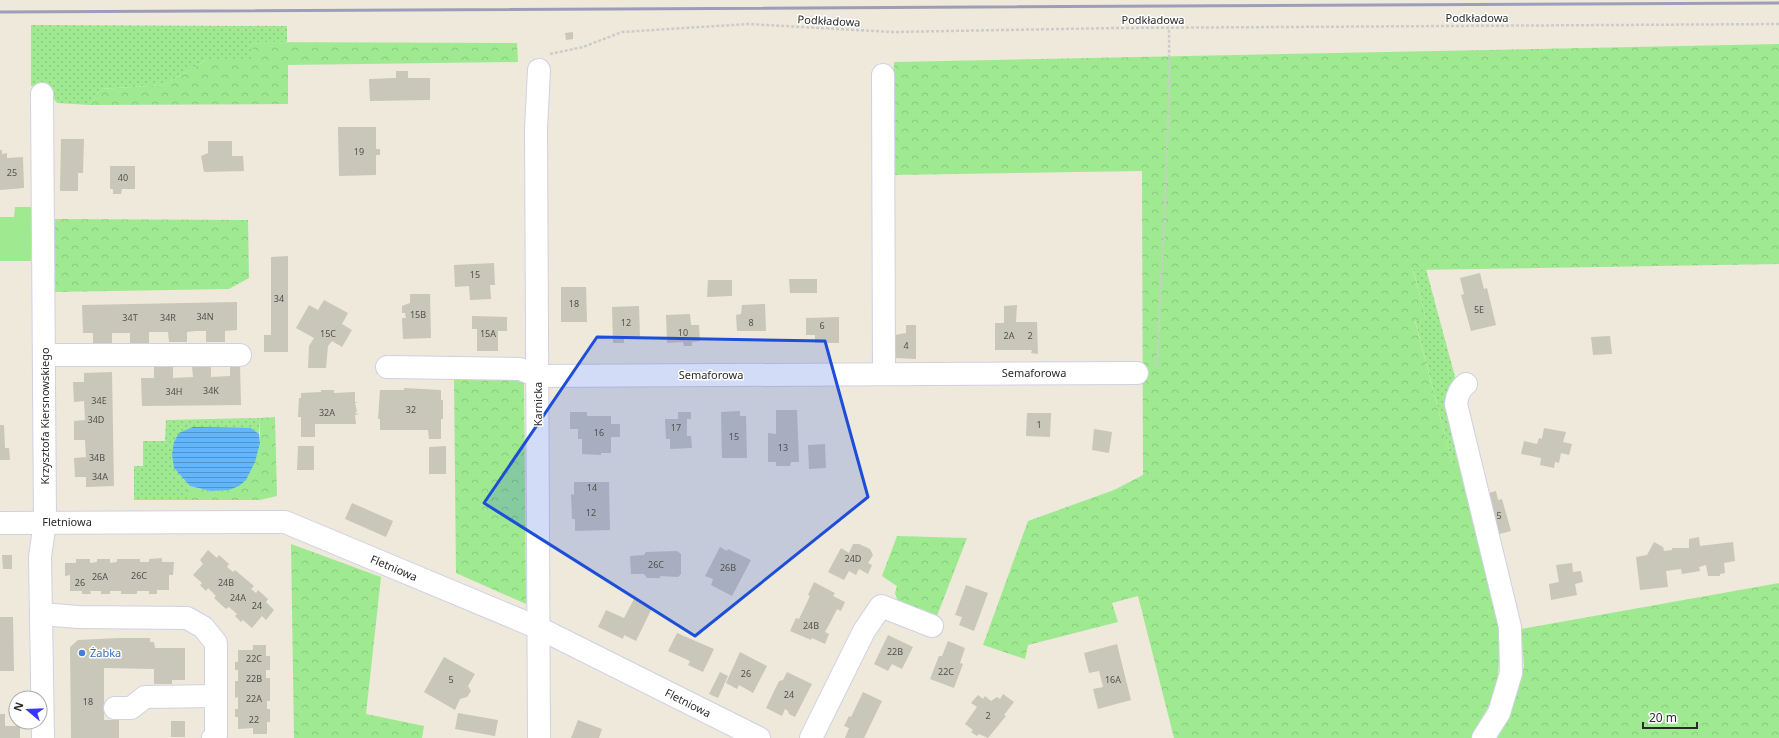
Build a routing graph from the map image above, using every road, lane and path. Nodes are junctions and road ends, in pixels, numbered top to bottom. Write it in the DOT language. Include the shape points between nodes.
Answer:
graph roads {
  1 [pos="1779,24"];
  2 [pos="1169,28"];
  3 [pos="539,70"];
  4 [pos="883,75"];
  5 [pos="42,94"];
  6 [pos="45,355"];
  7 [pos="240,355"];
  8 [pos="387,367"];
  9 [pos="1137,373"];
  10 [pos="884,374"];
  11 [pos="538,376"];
  12 [pos="1466,384"];
  13 [pos="44,522"];
  14 [pos="0,523"];
  15 [pos="41,614"];
  16 [pos="932,626"];
  17 [pos="539,628"];
  18 [pos="216,696"];
  19 [pos="115,708"];
  20 [pos="43,738"];
  21 [pos="213,738"];
  22 [pos="539,738"];
  23 [pos="759,738"];
  24 [pos="811,738"];
  25 [pos="1483,738"];
  1 -- 2 [label="path, Podkładowa"];
  2 -- 3 [label="path, Podkładowa" via="892,32 748,24 622,32 583,47 549,54"];
  2 -- 9 [label="path" via="1170,112 1158,364 1151,371"];
  3 -- 11 [label="street, Karnicka" via="536,129"];
  4 -- 10 [label="street"];
  5 -- 6 [label="street, Krzysztofa Kiersnowskiego"];
  6 -- 7 [label="street"];
  6 -- 13 [label="street, Krzysztofa Kiersnowskiego"];
  8 -- 11 [label="street" via="520,369"];
  9 -- 10 [label="street, Semaforowa"];
  10 -- 11 [label="street, Semaforowa"];
  11 -- 17 [label="street, Karnicka"];
  12 -- 25 [label="street" via="1457,396 1456,404 1510,627 1511,673 1499,713"];
  13 -- 14 [label="street, Fletniowa"];
  13 -- 15 [label="street, Krzysztofa Kiersnowskiego" via="40,557"];
  13 -- 17 [label="street, Fletniowa" via="285,522"];
  15 -- 18 [label="street" via="186,618 203,626 216,643"];
  15 -- 20 [label="street, Krzysztofa Kiersnowskiego"];
  16 -- 24 [label="street" via="881,606 864,631"];
  17 -- 22 [label="street, Karnicka"];
  17 -- 23 [label="street, Fletniowa"];
  18 -- 19 [label="street" via="146,697 131,708"];
  18 -- 21 [label="street" via="216,735"];
}
